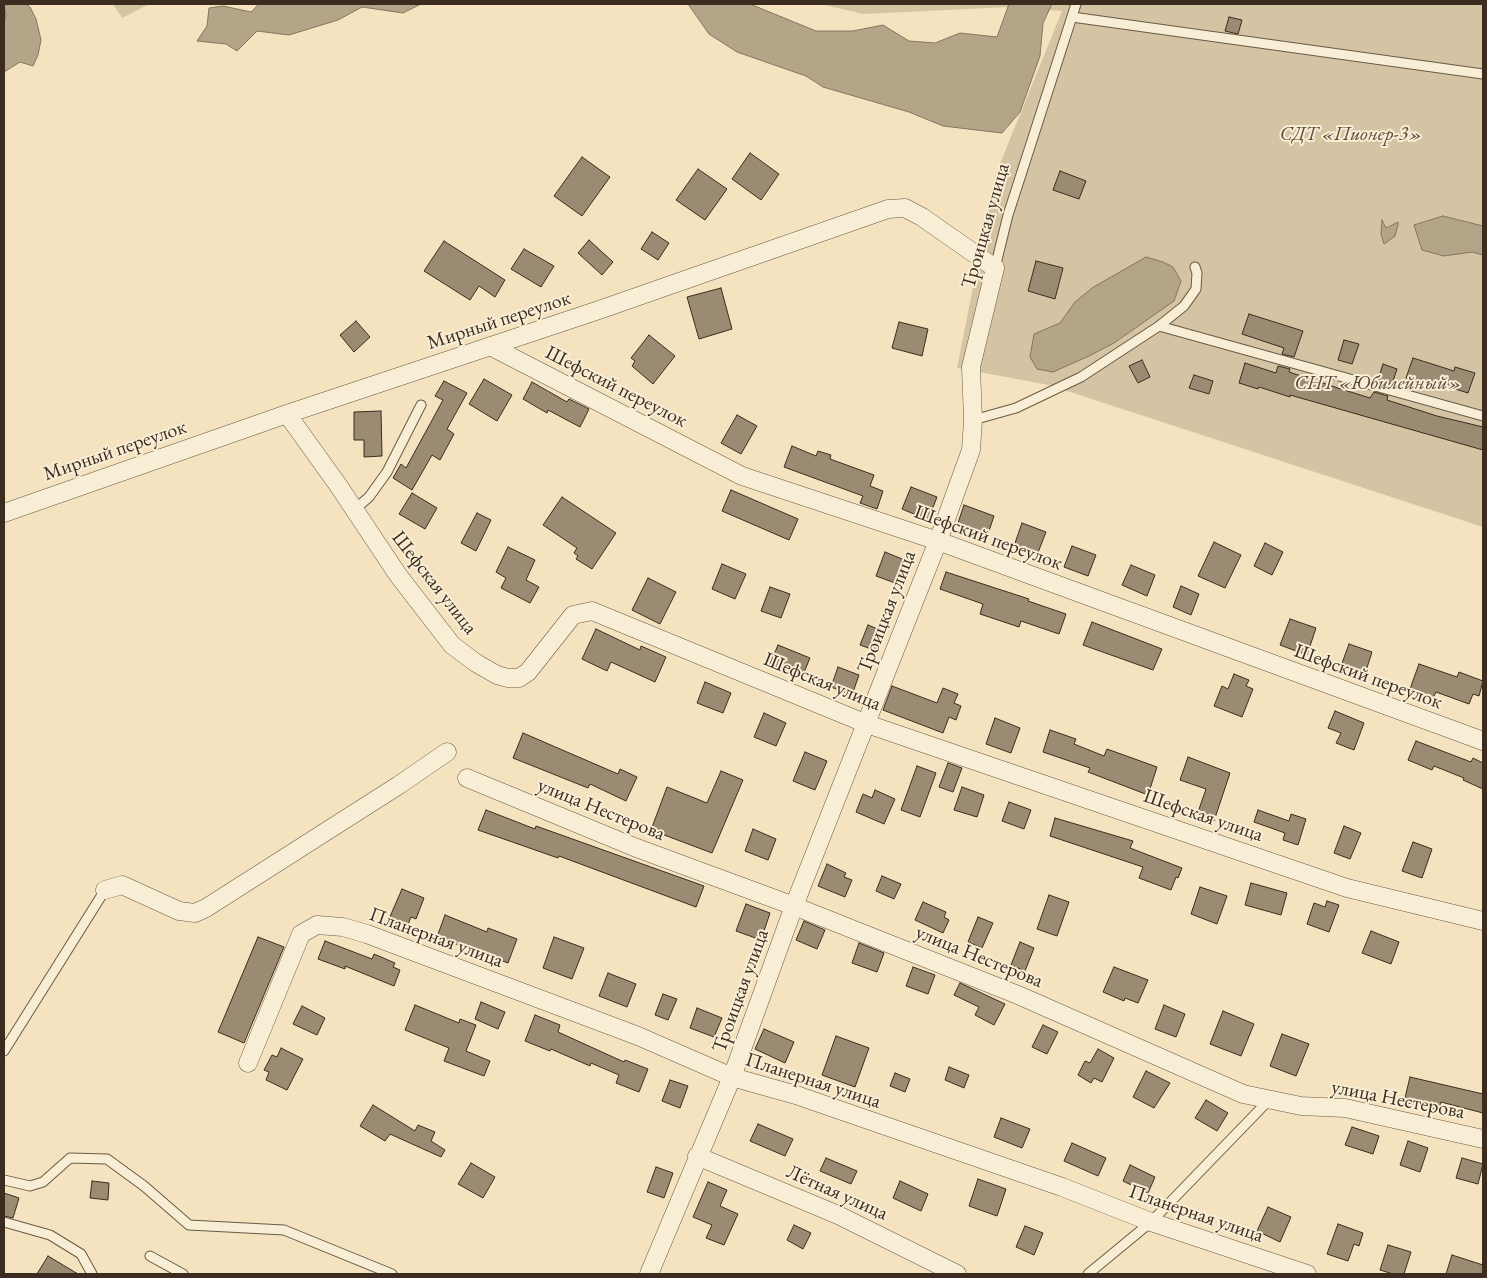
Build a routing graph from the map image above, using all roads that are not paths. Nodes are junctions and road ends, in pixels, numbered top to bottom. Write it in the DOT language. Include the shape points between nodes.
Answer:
graph roads {
  1 [pos="1076,4"];
  2 [pos="1072,17"];
  3 [pos="1483,74"];
  4 [pos="1195,267"];
  5 [pos="995,268"];
  6 [pos="1159,326"];
  7 [pos="490,346"];
  8 [pos="421,405"];
  9 [pos="287,414"];
  10 [pos="1483,416"];
  11 [pos="973,420"];
  12 [pos="354,510"];
  13 [pos="4,513"];
  14 [pos="938,541"];
  15 [pos="866,724"];
  16 [pos="1483,741"];
  17 [pos="447,752"];
  18 [pos="467,778"];
  19 [pos="105,890"];
  20 [pos="794,906"];
  21 [pos="1483,921"];
  22 [pos="4,1051"];
  23 [pos="248,1063"];
  24 [pos="732,1077"];
  25 [pos="1269,1100"];
  26 [pos="1483,1139"];
  27 [pos="697,1156"];
  28 [pos="4,1180"];
  29 [pos="4,1222"];
  30 [pos="1152,1222"];
  31 [pos="150,1256"];
  32 [pos="92,1274"];
  33 [pos="183,1274"];
  34 [pos="392,1274"];
  35 [pos="649,1274"];
  36 [pos="957,1274"];
  37 [pos="1088,1274"];
  38 [pos="1307,1274"];
  1 -- 2 [label="lane, Троицкая улица"];
  2 -- 3 [label="lane"];
  2 -- 5 [label="lane, Троицкая улица" via="1008,215"];
  4 -- 6 [label="lane" via="1196,288 1184,306"];
  5 -- 7 [label="street, Мирный переулок" via="922,217 905,208 888,209"];
  5 -- 11 [label="street, Троицкая улица" via="971,367"];
  6 -- 10 [label="lane"];
  6 -- 11 [label="lane" via="1081,377 1016,408"];
  7 -- 9 [label="street, Мирный переулок"];
  7 -- 14 [label="street, Шефский переулок" via="742,476"];
  8 -- 12 [label="lane" via="387,472 369,497"];
  9 -- 12 [label="street, Шефская улица"];
  9 -- 13 [label="street, Мирный переулок"];
  11 -- 14 [label="street, Троицкая улица" via="971,450"];
  12 -- 15 [label="street, Шефская улица" via="398,575 452,645 496,675 518,678 528,672 573,615 592,611"];
  14 -- 15 [label="street, Троицкая улица"];
  14 -- 16 [label="street, Шефский переулок"];
  15 -- 20 [label="street, Троицкая улица"];
  15 -- 21 [label="street, Шефская улица" via="1347,888"];
  17 -- 19 [label="street" via="391,791 195,913 179,911 122,885"];
  18 -- 20 [label="street, улица Нестерова" via="634,847"];
  19 -- 22 [label="lane"];
  20 -- 24 [label="street, Троицкая улица"];
  20 -- 25 [label="street, улица Нестерова" via="1018,995 1243,1094"];
  23 -- 24 [label="street, Планерная улица" via="302,934 317,925 368,934 638,1036"];
  24 -- 27 [label="street, Троицкая улица"];
  24 -- 30 [label="street, Планерная улица" via="796,1095 956,1150"];
  25 -- 26 [label="street, улица Нестерова" via="1301,1106 1353,1109"];
  25 -- 30 [label="lane"];
  27 -- 35 [label="street, Троицкая улица"];
  27 -- 36 [label="street, Лётная улица" via="838,1215"];
  28 -- 34 [label="lane" via="30,1186 43,1182 70,1158 107,1159 189,1225 284,1230"];
  29 -- 32 [label="lane" via="50,1235 81,1254"];
  30 -- 37 [label="lane"];
  30 -- 38 [label="street, Планерная улица"];
  31 -- 33 [label="lane"];
}
